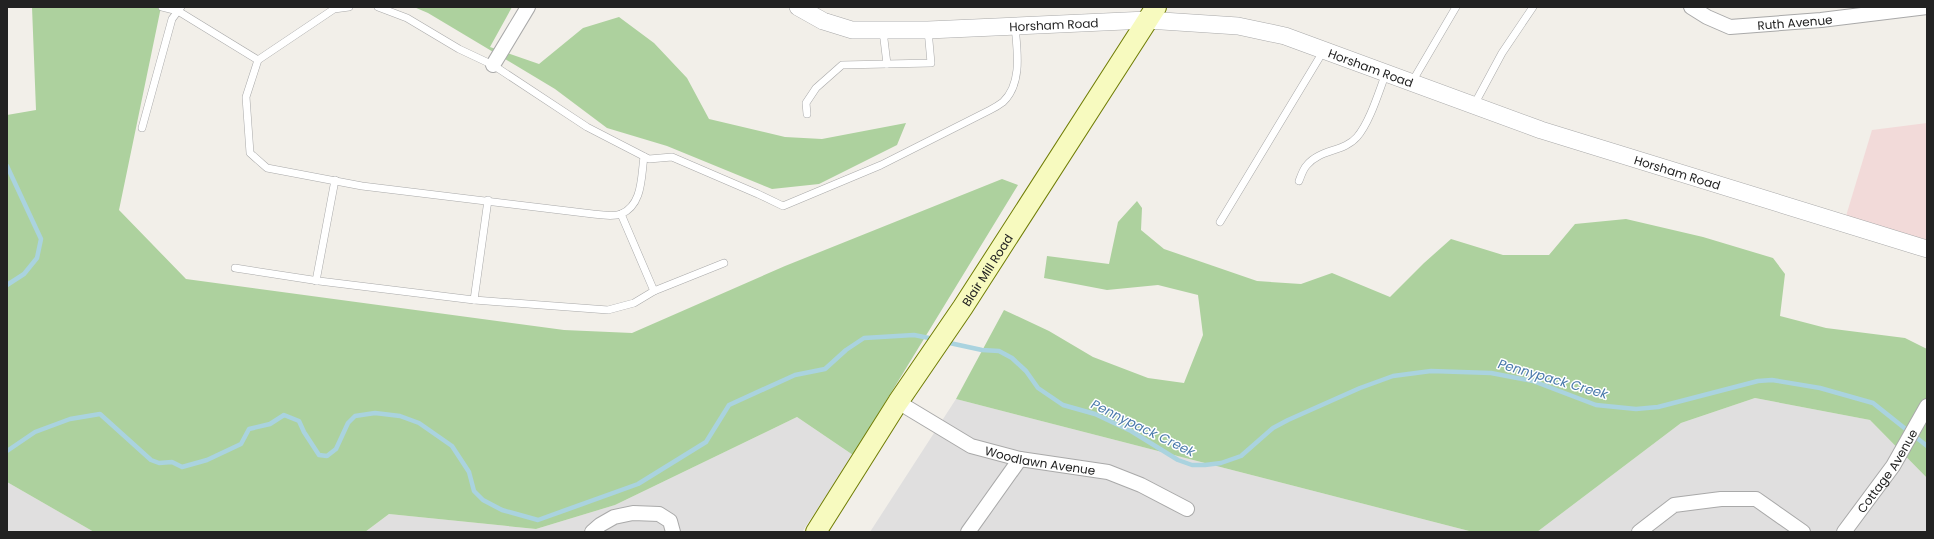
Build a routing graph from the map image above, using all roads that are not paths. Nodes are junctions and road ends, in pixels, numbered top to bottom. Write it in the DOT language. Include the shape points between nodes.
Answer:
graph roads {
  1 [pos="162,7"];
  2 [pos="349,7"];
  3 [pos="378,7"];
  4 [pos="528,7"];
  5 [pos="798,7"];
  6 [pos="1456,7"];
  7 [pos="1533,7"];
  8 [pos="1691,7"];
  9 [pos="1927,8"];
  10 [pos="179,9"];
  11 [pos="1152,14"];
  12 [pos="1015,26"];
  13 [pos="928,30"];
  14 [pos="883,31"];
  15 [pos="1324,50"];
  16 [pos="258,60"];
  17 [pos="887,64"];
  18 [pos="493,65"];
  19 [pos="1386,72"];
  20 [pos="1412,82"];
  21 [pos="1474,105"];
  22 [pos="807,114"];
  23 [pos="142,128"];
  24 [pos="644,157"];
  25 [pos="334,180"];
  26 [pos="1299,181"];
  27 [pos="488,200"];
  28 [pos="621,214"];
  29 [pos="1220,222"];
  30 [pos="1927,249"];
  31 [pos="724,263"];
  32 [pos="235,268"];
  33 [pos="316,281"];
  34 [pos="654,291"];
  35 [pos="474,300"];
  36 [pos="898,402"];
  37 [pos="1927,406"];
  38 [pos="1020,459"];
  39 [pos="1187,509"];
  40 [pos="592,532"];
  41 [pos="673,532"];
  42 [pos="816,532"];
  43 [pos="968,532"];
  44 [pos="1639,532"];
  45 [pos="1803,532"];
  46 [pos="1844,532"];
  1 -- 10 [label="lane"];
  2 -- 16 [label="lane" via="334,9"];
  3 -- 18 [label="lane" via="407,18 459,49"];
  4 -- 18 [label="street"];
  5 -- 14 [label="street, Horsham Road" via="823,21 852,30"];
  6 -- 20 [label="lane"];
  7 -- 21 [label="lane" via="1502,53"];
  8 -- 9 [label="street, Ruth Avenue" via="1730,27"];
  10 -- 16 [label="lane"];
  10 -- 23 [label="lane" via="172,19"];
  11 -- 12 [label="street, Horsham Road"];
  11 -- 15 [label="street, Horsham Road" via="1238,26 1285,36"];
  11 -- 36 [label="main road, Blair Mill Road" via="963,307"];
  12 -- 13 [label="street, Horsham Road"];
  12 -- 24 [label="lane" via="1016,75 1011,90 1003,102 881,165 783,206 672,157 649,160"];
  13 -- 14 [label="street, Horsham Road"];
  13 -- 17 [label="lane" via="931,63"];
  14 -- 17 [label="lane"];
  15 -- 19 [label="street, Horsham Road"];
  15 -- 29 [label="lane"];
  16 -- 25 [label="lane" via="246,97 250,153 267,168"];
  17 -- 22 [label="lane" via="842,65 816,88 806,103"];
  18 -- 24 [label="lane" via="587,127"];
  19 -- 20 [label="street, Horsham Road"];
  19 -- 26 [label="lane" via="1373,108 1358,137 1316,157 1307,165"];
  20 -- 21 [label="street, Horsham Road"];
  21 -- 30 [label="street, Horsham Road" via="1541,130"];
  24 -- 28 [label="lane" via="638,199"];
  25 -- 27 [label="lane" via="362,186"];
  25 -- 33 [label="lane"];
  27 -- 28 [label="lane" via="593,214"];
  27 -- 35 [label="lane"];
  28 -- 34 [label="lane"];
  31 -- 34 [label="lane"];
  32 -- 33 [label="lane"];
  33 -- 35 [label="lane"];
  34 -- 35 [label="lane" via="634,303 608,310"];
  36 -- 38 [label="street, Woodlawn Avenue" via="971,446"];
  36 -- 42 [label="main road, Blair Mill Road"];
  37 -- 46 [label="street, Cottage Avenue" via="1893,466"];
  38 -- 39 [label="street, Woodlawn Avenue" via="1108,472 1141,485"];
  38 -- 43 [label="street"];
  40 -- 41 [label="street" via="614,517 633,513 659,514 670,521"];
  44 -- 45 [label="street" via="1674,505 1735,499 1756,499"];
}
